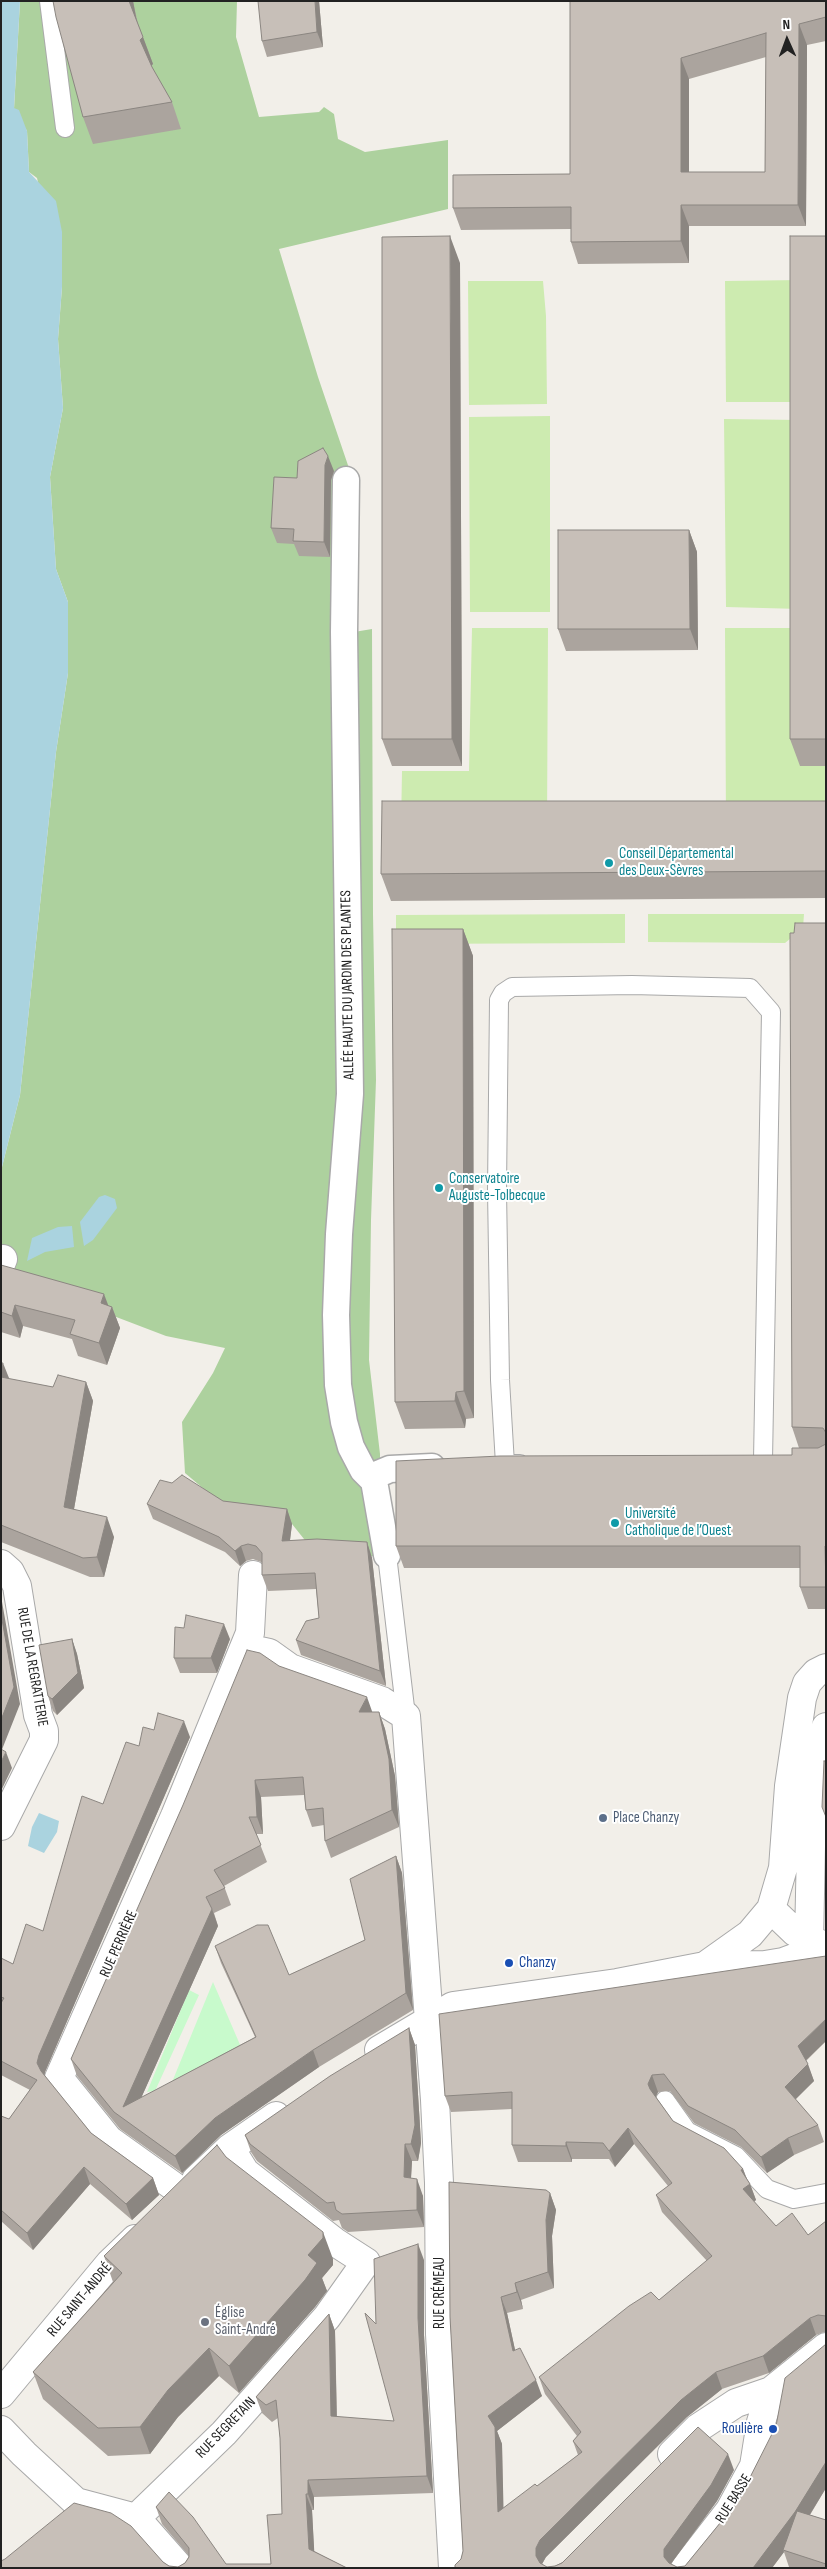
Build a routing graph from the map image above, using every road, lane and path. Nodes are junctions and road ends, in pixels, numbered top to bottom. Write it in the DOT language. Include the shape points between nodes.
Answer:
graph roads {
  1 [pos="49,1"];
  2 [pos="66,128"];
  3 [pos="346,480"];
  4 [pos="744,1460"];
  5 [pos="763,1460"];
  6 [pos="781,1460"];
  7 [pos="535,1463"];
  8 [pos="457,1466"];
  9 [pos="374,1481"];
  10 [pos="387,1555"];
  11 [pos="1,1564"];
  12 [pos="253,1575"];
  13 [pos="243,1652"];
  14 [pos="826,1668"];
  15 [pos="406,1716"];
  16 [pos="826,1727"];
  17 [pos="1,1826"];
  18 [pos="771,1909"];
  19 [pos="818,1943"];
  20 [pos="705,1966"];
  21 [pos="430,2018"];
  22 [pos="360,2061"];
  23 [pos="665,2100"];
  24 [pos="296,2103"];
  25 [pos="230,2148"];
  26 [pos="826,2192"];
  27 [pos="183,2193"];
  28 [pos="439,2239"];
  29 [pos="366,2262"];
  30 [pos="826,2347"];
  31 [pos="771,2391"];
  32 [pos="1,2394"];
  33 [pos="1,2430"];
  34 [pos="651,2475"];
  35 [pos="76,2502"];
  36 [pos="136,2518"];
  37 [pos="55,2519"];
  38 [pos="180,2568"];
  39 [pos="453,2568"];
  40 [pos="685,2568"];
  1 -- 2 [label="lane"];
  3 -- 9 [label="street, ALLÉE HAUTE DU JARDIN DES PLANTES" via="344,632 350,1094 336,1314 338,1385 344,1422 351,1447 363,1470"];
  4 -- 5 [label="lane"];
  5 -- 6 [label="lane"];
  5 -- 7 [label="lane" via="771,1012 750,988 512,986 503,992 499,1000 499,1352 495,1464"];
  8 -- 9 [label="street" via="390,1469 378,1474"];
  9 -- 10 [label="street"];
  10 -- 15 [label="lane"];
  11 -- 17 [label="street, RUE DE LA REGRATTERIE" via="10,1572 17,1586 44,1740"];
  12 -- 13 [label="street, RUE PERRIÈRE" via="250,1633"];
  13 -- 15 [label="street" via="269,1653 290,1668 382,1701"];
  13 -- 27 [label="street, RUE PERRIÈRE" via="175,1816 59,2078 109,2140"];
  14 -- 18 [label="street" via="807,1683 802,1698 789,1786 783,1868"];
  15 -- 21 [label="street"];
  16 -- 19 [label="street" via="815,1766 812,1799"];
  18 -- 19 [label="street" via="795,1932"];
  18 -- 20 [label="street" via="750,1934"];
  19 -- 20 [label="street" via="783,1962"];
  20 -- 21 [label="street" via="617,1983 453,2006"];
  21 -- 22 [label="street"];
  21 -- 28 [label="street, RUE CRÉMEAU" via="439,2174"];
  23 -- 26 [label="lane" via="686,2131 736,2156 767,2189 794,2199"];
  24 -- 25 [label="street, RUE SAINT-ANDRÉ"];
  25 -- 27 [label="street, RUE SAINT-ANDRÉ"];
  25 -- 29 [label="street" via="245,2172"];
  27 -- 32 [label="street, RUE SAINT-ANDRÉ" via="110,2262"];
  28 -- 29 [label="street"];
  28 -- 39 [label="street, RUE CRÉMEAU" via="440,2334"];
  29 -- 36 [label="street, RUE SEGRETAIN" via="327,2317 224,2433"];
  30 -- 31 [label="street"];
  31 -- 34 [label="street" via="736,2403 698,2428"];
  31 -- 40 [label="street, RUE BASSE" via="761,2422 754,2466 730,2510"];
  33 -- 35 [label="street"];
  35 -- 36 [label="street"];
  35 -- 37 [label="street"];
  36 -- 38 [label="street"];
}
